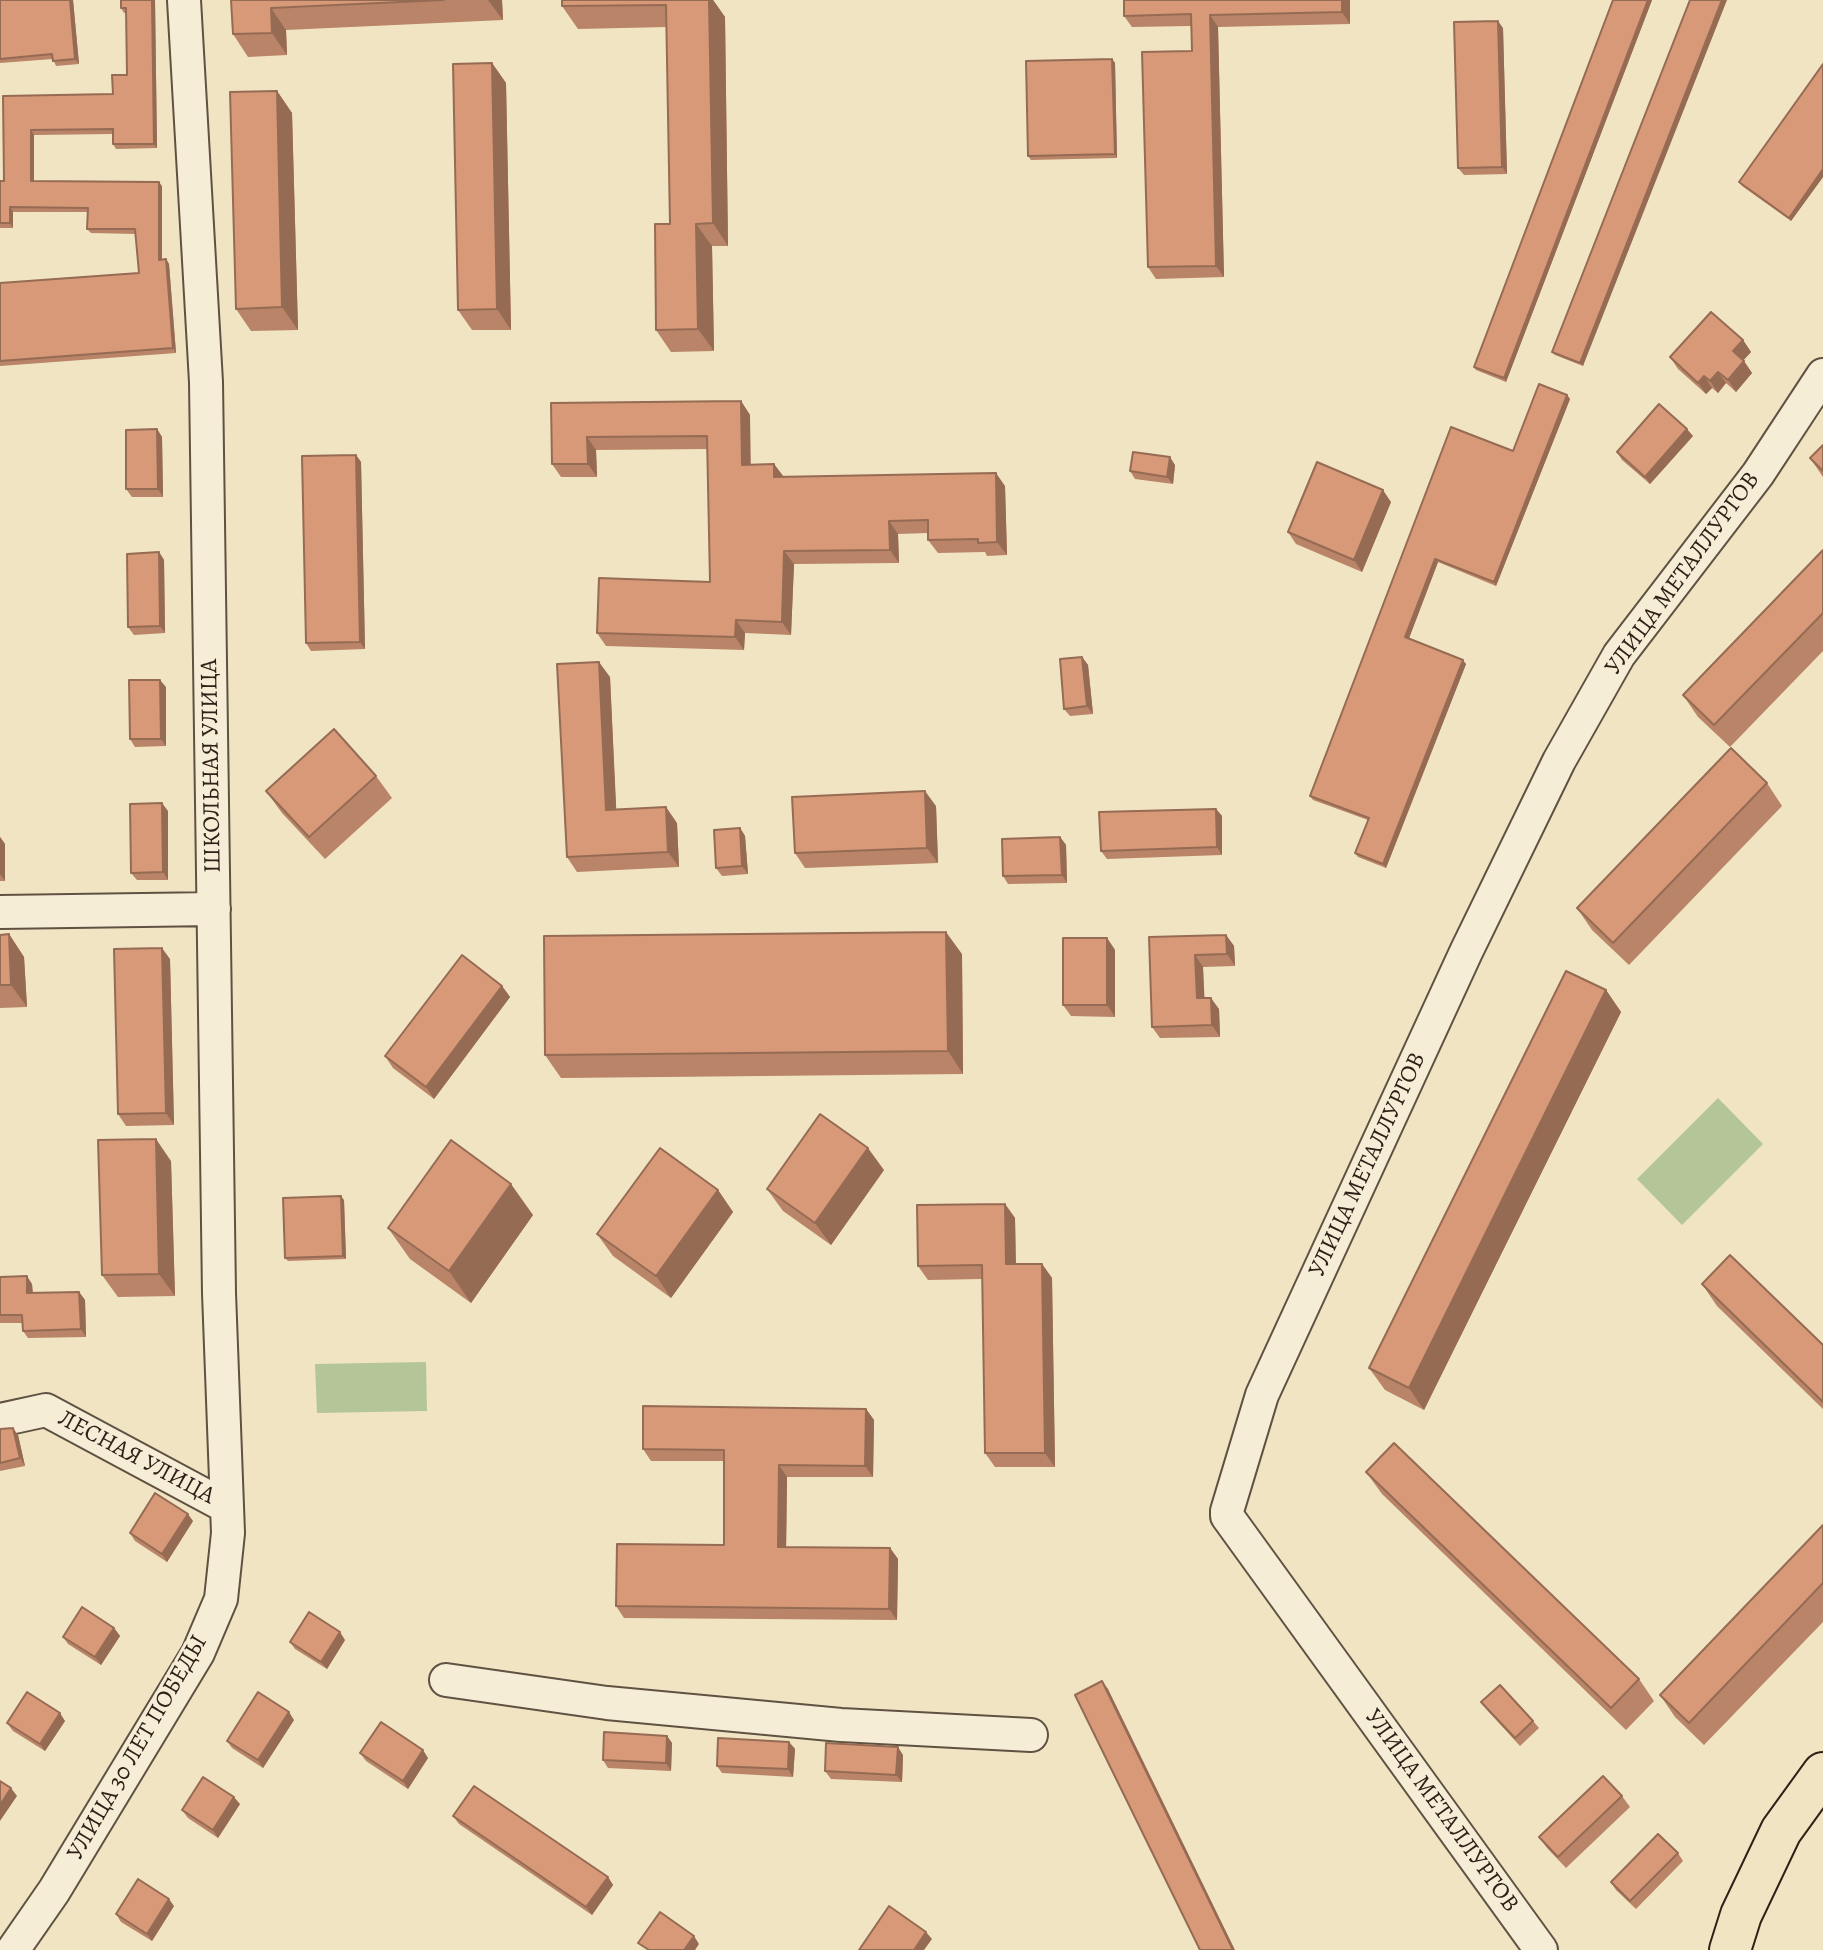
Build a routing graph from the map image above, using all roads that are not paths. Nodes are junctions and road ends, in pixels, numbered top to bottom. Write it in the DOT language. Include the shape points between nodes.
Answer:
graph roads {
  1 [pos="184,0"];
  2 [pos="1823,375"];
  3 [pos="214,909"];
  4 [pos="0,912"];
  5 [pos="0,1420"];
  6 [pos="227,1519"];
  7 [pos="446,1680"];
  8 [pos="1031,1735"];
  9 [pos="1823,1773"];
  10 [pos="13,1950"];
  11 [pos="1541,1950"];
  12 [pos="1730,1950"];
  1 -- 3 [label="street, ШКОЛЬНАЯ УЛИЦА" via="206,382"];
  2 -- 11 [label="street, УЛИЦА МЕТАЛЛУРГОВ" via="1758,474 1619,655 1559,761 1262,1395 1227,1511"];
  3 -- 4 [label="street"];
  3 -- 6 [label="street, ШКОЛЬНАЯ УЛИЦА"];
  5 -- 6 [label="street, ЛЕСНАЯ УЛИЦА" via="46,1410"];
  6 -- 10 [label="street, УЛИЦА 30 ЛЕТ ПОБЕДЫ" via="221,1599 198,1653"];
  7 -- 8 [label="street" via="607,1703 841,1725"];
  9 -- 12 [label="main road" via="1781,1831"];
}
